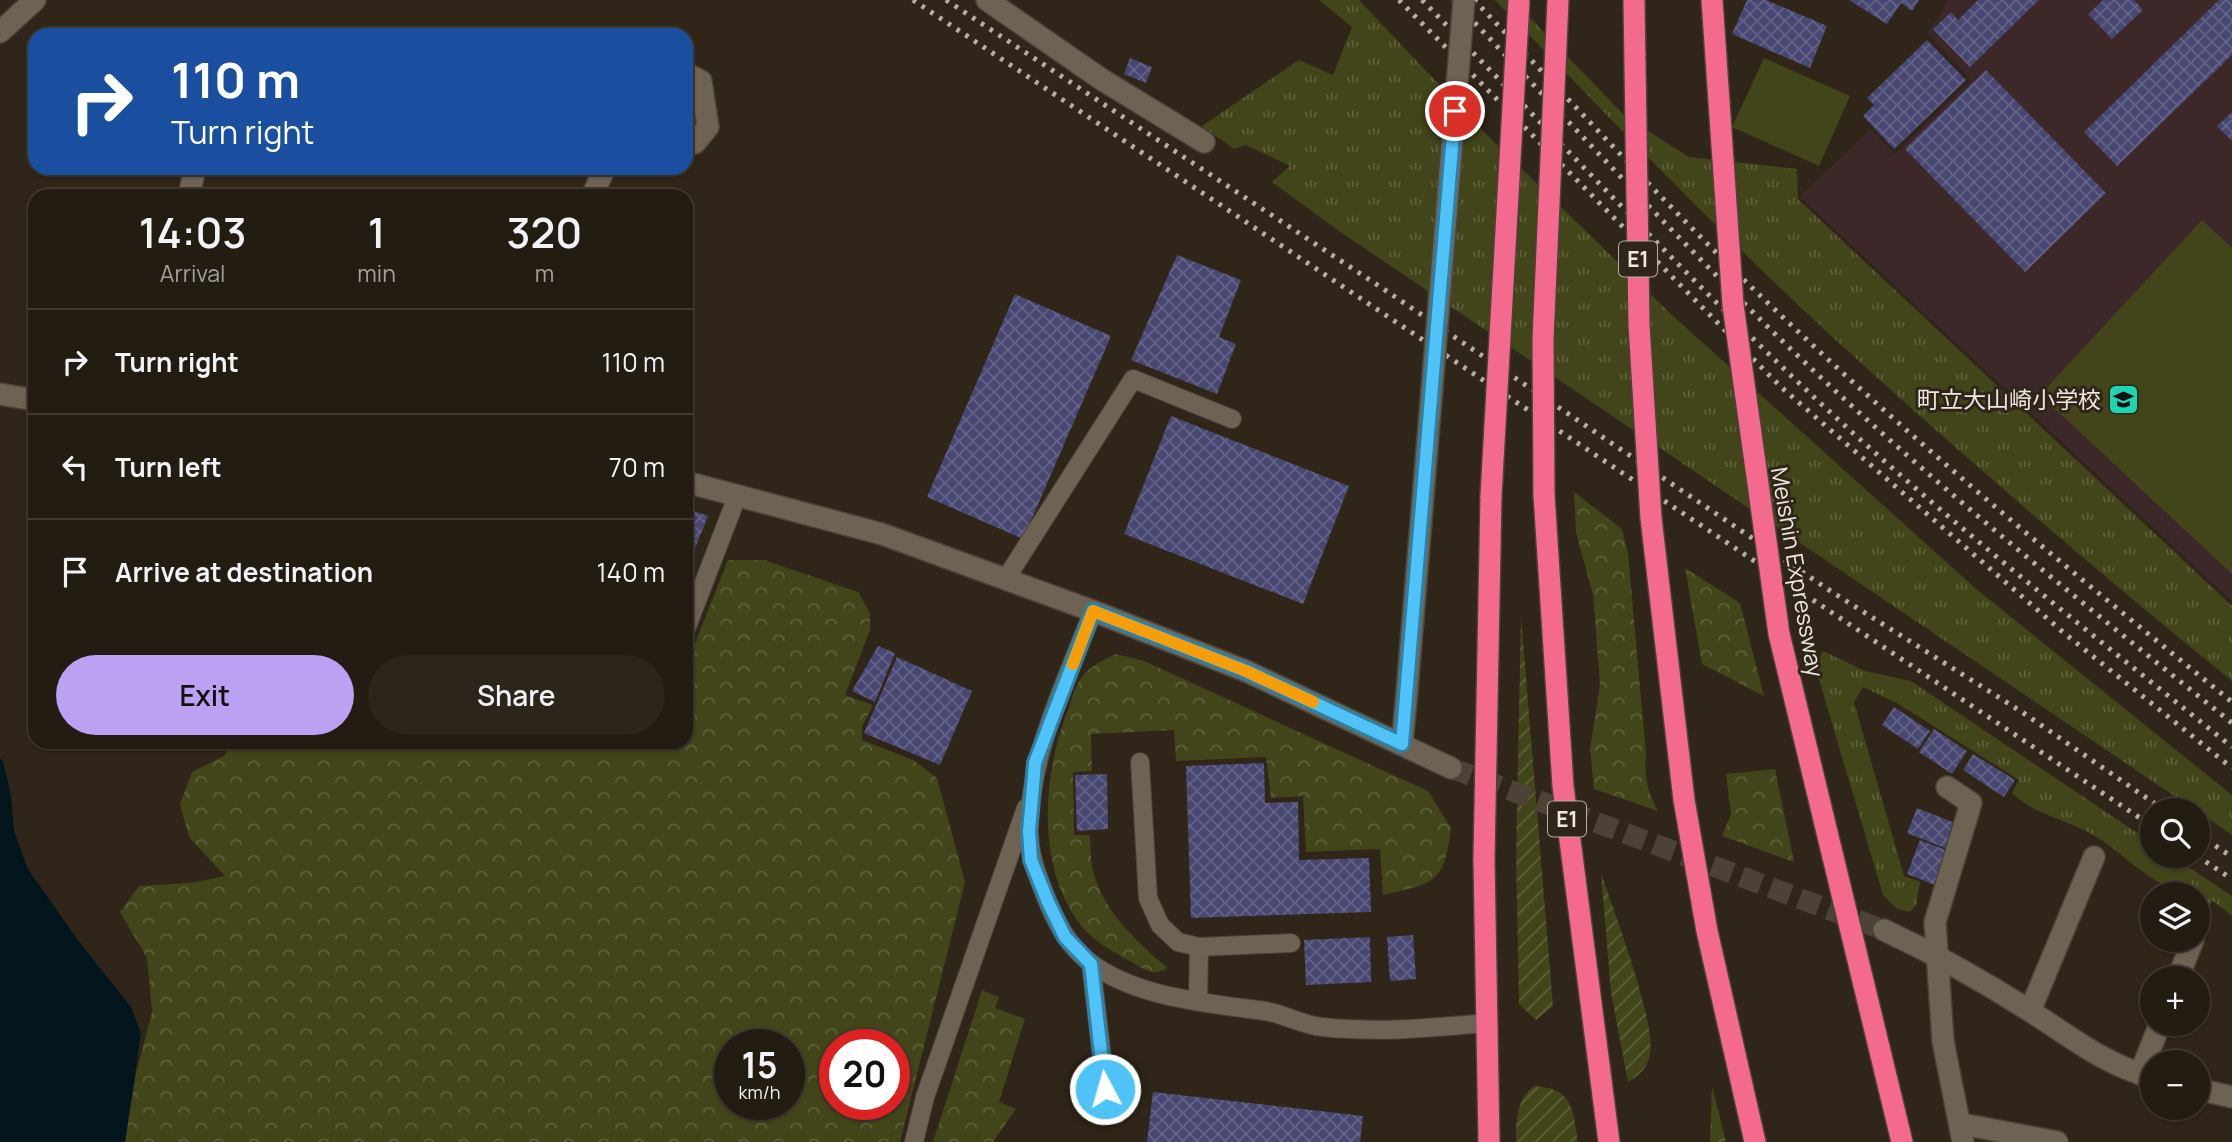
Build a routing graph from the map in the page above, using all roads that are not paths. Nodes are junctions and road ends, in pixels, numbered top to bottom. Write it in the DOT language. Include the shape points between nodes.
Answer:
graph roads {
  1 [pos="35,0"];
  2 [pos="987,0"];
  3 [pos="1464,0"];
  4 [pos="1518,0"];
  5 [pos="1558,0"];
  6 [pos="1634,0"];
  7 [pos="1712,0"];
  8 [pos="0,33"];
  9 [pos="693,77"];
  10 [pos="1204,142"];
  11 [pos="693,143"];
  12 [pos="0,394"];
  13 [pos="28,399"];
  14 [pos="1232,419"];
  15 [pos="693,484"];
  16 [pos="738,494"];
  17 [pos="1007,577"];
  18 [pos="693,611"];
  19 [pos="1093,611"];
  20 [pos="1402,744"];
  21 [pos="1140,762"];
  22 [pos="1451,768"];
  23 [pos="1947,788"];
  24 [pos="1031,794"];
  25 [pos="2094,857"];
  26 [pos="1884,930"];
  27 [pos="1291,943"];
  28 [pos="1199,947"];
  29 [pos="1938,955"];
  30 [pos="1091,964"];
  31 [pos="1198,1000"];
  32 [pos="2030,1011"];
  33 [pos="1486,1023"];
  34 [pos="2140,1073"];
  35 [pos="2210,1092"];
  36 [pos="2232,1097"];
  37 [pos="1108,1108"];
  38 [pos="1963,1133"];
  39 [pos="914,1142"];
  40 [pos="1489,1142"];
  41 [pos="1609,1142"];
  42 [pos="1755,1142"];
  43 [pos="1902,1142"];
  44 [pos="2057,1142"];
  1 -- 8 [label="street"];
  2 -- 10 [label="street" via="1101,79"];
  3 -- 20 [label="street, bridge"];
  4 -- 33 [label="highway, bridge" via="1491,496 1484,859"];
  5 -- 41 [label="highway, E1, bridge" via="1543,339 1544,495 1563,786"];
  6 -- 42 [label="highway, E1, bridge" via="1639,325 1651,518 1684,800 1707,931"];
  7 -- 43 [label="highway, Meishin Expressway, bridge" via="1733,305 1779,634"];
  9 -- 11 [label="street" via="701,81 708,127"];
  12 -- 13 [label="street"];
  14 -- 17 [label="lane" via="1133,379"];
  15 -- 16 [label="street"];
  16 -- 17 [label="street" via="881,534"];
  16 -- 18 [label="lane"];
  17 -- 19 [label="street"];
  19 -- 20 [label="street" via="1246,671"];
  19 -- 24 [label="lane" via="1035,763"];
  20 -- 22 [label="street"];
  21 -- 28 [label="lane" via="1148,898 1160,925 1178,942"];
  23 -- 29 [label="street" via="1971,803 1935,922"];
  24 -- 30 [label="lane" via="1031,860 1065,937"];
  24 -- 39 [label="lane" via="962,986"];
  25 -- 32 [label="street"];
  26 -- 29 [label="street"];
  27 -- 28 [label="lane"];
  28 -- 31 [label="lane"];
  29 -- 32 [label="street"];
  29 -- 38 [label="street" via="1943,1041"];
  30 -- 31 [label="lane" via="1146,989"];
  30 -- 37 [label="lane"];
  31 -- 33 [label="lane" via="1269,1012 1318,1027 1395,1031"];
  32 -- 34 [label="street" via="2084,1046"];
  33 -- 40 [label="highway"];
  35 -- 36 [label="street"];
  38 -- 44 [label="street"];
}
